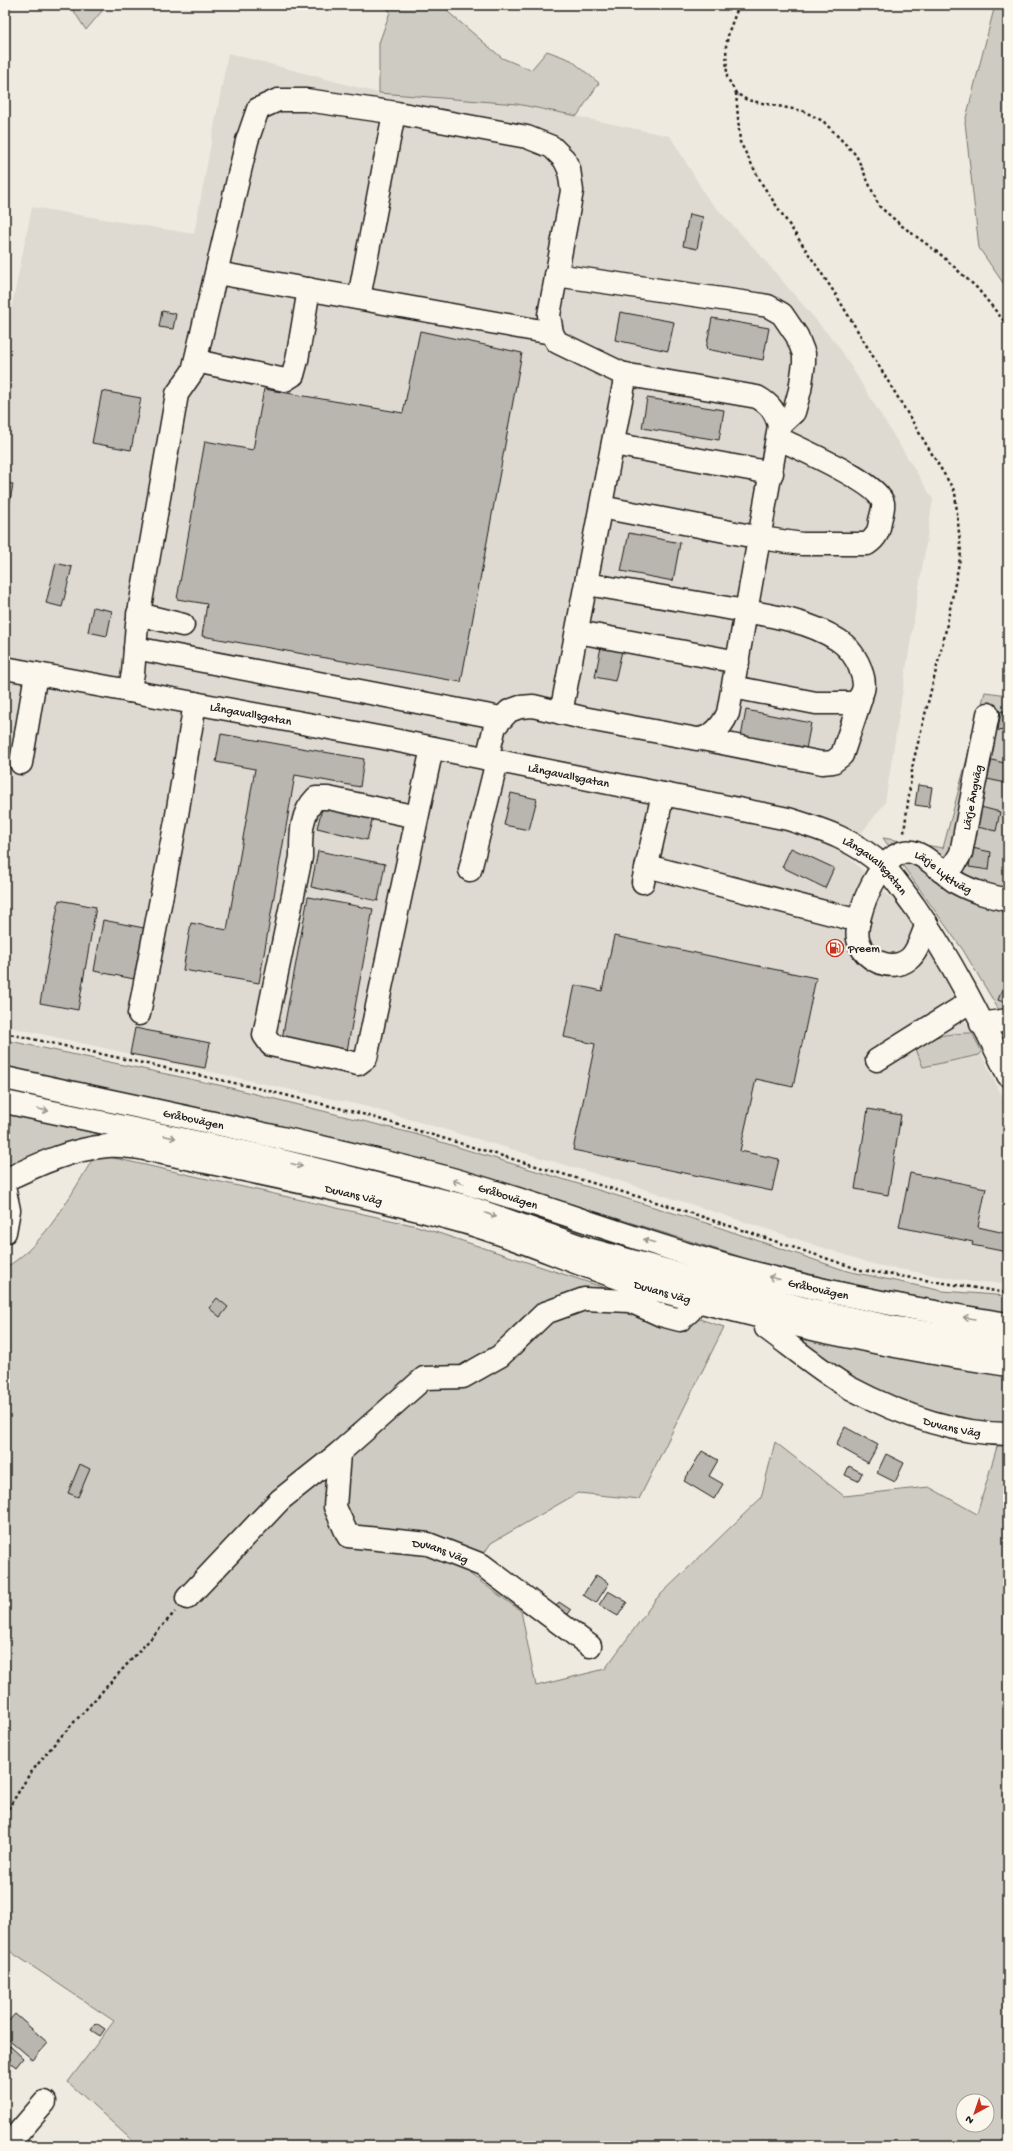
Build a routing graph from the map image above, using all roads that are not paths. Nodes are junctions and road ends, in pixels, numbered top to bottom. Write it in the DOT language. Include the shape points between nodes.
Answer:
graph roads {
  1 [pos="394,113"];
  2 [pos="217,273"];
  3 [pos="556,275"];
  4 [pos="309,289"];
  5 [pos="359,298"];
  6 [pos="552,333"];
  7 [pos="196,361"];
  8 [pos="626,374"];
  9 [pos="778,432"];
  10 [pos="613,444"];
  11 [pos="772,473"];
  12 [pos="601,507"];
  13 [pos="761,538"];
  14 [pos="586,584"];
  15 [pos="748,612"];
  16 [pos="138,614"];
  17 [pos="183,625"];
  18 [pos="578,632"];
  19 [pos="135,648"];
  20 [pos="738,662"];
  21 [pos="5,668"];
  22 [pos="36,674"];
  23 [pos="733,687"];
  24 [pos="129,692"];
  25 [pos="861,698"];
  26 [pos="195,703"];
  27 [pos="561,713"];
  28 [pos="988,714"];
  29 [pos="501,718"];
  30 [pos="702,739"];
  31 [pos="432,748"];
  32 [pos="492,760"];
  33 [pos="21,763"];
  34 [pos="663,794"];
  35 [pos="417,817"];
  36 [pos="883,866"];
  37 [pos="470,870"];
  38 [pos="941,871"];
  39 [pos="1008,900"];
  40 [pos="859,921"];
  41 [pos="927,924"];
  42 [pos="970,1002"];
  43 [pos="139,1014"];
  44 [pos="1008,1020"];
  45 [pos="982,1024"];
  46 [pos="877,1060"];
  47 [pos="1008,1075"];
  48 [pos="5,1078"];
  49 [pos="5,1102"];
  50 [pos="5,1180"];
  51 [pos="5,1191"];
  52 [pos="5,1232"];
  53 [pos="697,1300"];
  54 [pos="766,1318"];
  55 [pos="1008,1324"];
  56 [pos="1008,1345"];
  57 [pos="1008,1365"];
  58 [pos="1008,1434"];
  59 [pos="339,1453"];
  60 [pos="187,1598"];
  61 [pos="590,1646"];
  62 [pos="45,2102"];
  63 [pos="7,2146"];
  1 -- 2 [label="street" via="306,100 278,100 258,109 247,141"];
  1 -- 3 [label="street" via="527,137 547,144 560,154 569,169 572,191"];
  1 -- 5 [label="street"];
  2 -- 4 [label="street"];
  2 -- 7 [label="street"];
  3 -- 6 [label="street" via="548,315"];
  3 -- 9 [label="street" via="756,304 777,310 797,336 804,354 794,412"];
  4 -- 5 [label="street"];
  4 -- 7 [label="street" via="293,375 285,380"];
  5 -- 6 [label="street"];
  6 -- 8 [label="street" via="557,342"];
  7 -- 16 [label="street" via="193,371 177,394"];
  8 -- 9 [label="street" via="757,397 775,412"];
  8 -- 10 [label="street"];
  9 -- 11 [label="street"];
  9 -- 13 [label="street" via="858,478 879,495 883,504 876,536 867,544 802,544"];
  10 -- 11 [label="street"];
  10 -- 12 [label="street"];
  11 -- 13 [label="street"];
  12 -- 13 [label="street"];
  12 -- 14 [label="street"];
  13 -- 15 [label="street"];
  14 -- 15 [label="street"];
  14 -- 18 [label="street"];
  15 -- 20 [label="street"];
  15 -- 25 [label="street" via="804,624 838,640 848,648 860,668 864,680"];
  16 -- 17 [label="street"];
  16 -- 19 [label="street"];
  18 -- 20 [label="street"];
  18 -- 27 [label="street"];
  19 -- 24 [label="street"];
  19 -- 29 [label="street"];
  20 -- 23 [label="street"];
  21 -- 22 [label="street, Långavallsgatan"];
  22 -- 24 [label="street, Långavallsgatan"];
  22 -- 33 [label="street"];
  23 -- 25 [label="street" via="816,703 854,704"];
  23 -- 30 [label="street" via="723,724 717,731"];
  24 -- 26 [label="street, Långavallsgatan"];
  25 -- 30 [label="street" via="842,755 833,762 822,763"];
  26 -- 31 [label="street, Långavallsgatan"];
  26 -- 43 [label="street" via="176,821"];
  27 -- 29 [label="street" via="533,706 520,707 509,711"];
  27 -- 30 [label="street"];
  28 -- 38 [label="street, Lärje Ängväg" via="961,853 954,864"];
  29 -- 32 [label="street" via="495,726"];
  31 -- 32 [label="street, Långavallsgatan"];
  31 -- 35 [label="street"];
  32 -- 34 [label="street, Långavallsgatan"];
  32 -- 37 [label="street"];
  34 -- 36 [label="street, Långavallsgatan" via="788,819 830,831"];
  34 -- 40 [label="street" via="645,874"];
  35 -- 35 [label="street" via="366,1058 358,1064 271,1045 264,1035 301,857 304,817 309,805 316,798 328,798"];
  36 -- 38 [label="street, Lärje Lyktväg" via="902,852 912,852"];
  36 -- 40 [label="street" via="864,901"];
  36 -- 41 [label="street, Långavallsgatan"];
  38 -- 39 [label="street, Lärje Lyktväg" via="956,882 982,894"];
  40 -- 41 [label="street" via="858,938 862,949 884,965 899,964 909,959"];
  41 -- 42 [label="street, Långavallsgatan"];
  42 -- 45 [label="street, Långavallsgatan"];
  42 -- 46 [label="street"];
  44 -- 45 [label="street"];
  45 -- 47 [label="street, Långavallsgatan"];
  55 -- 48 [label="street, Gråbovägen, one-way" via="922,1311 809,1287 737,1268 443,1177 287,1139"];
  49 -- 56 [label="street, Gråbovägen, one-way" via="262,1156 469,1207 588,1249 803,1308 896,1328"];
  50 -- 53 [label="street, Duvans Väg" via="43,1162 74,1152 108,1146 140,1148 338,1190 459,1220 641,1285"];
  51 -- 52 [label="street" via="9,1210"];
  53 -- 54 [label="street, Duvans Väg"];
  53 -- 59 [label="street, Duvans Väg" via="680,1320 661,1315 630,1301 584,1299 545,1313 500,1356 463,1377 424,1378"];
  54 -- 57 [label="street, Duvans Väg" via="936,1355"];
  54 -- 58 [label="street, Duvans Väg" via="766,1328 848,1386 925,1422 987,1434"];
  59 -- 60 [label="street, Duvans Väg" via="280,1500"];
  59 -- 61 [label="street, Duvans Väg" via="335,1507 348,1536 428,1544 482,1565"];
  62 -- 63 [label="street"];
}
